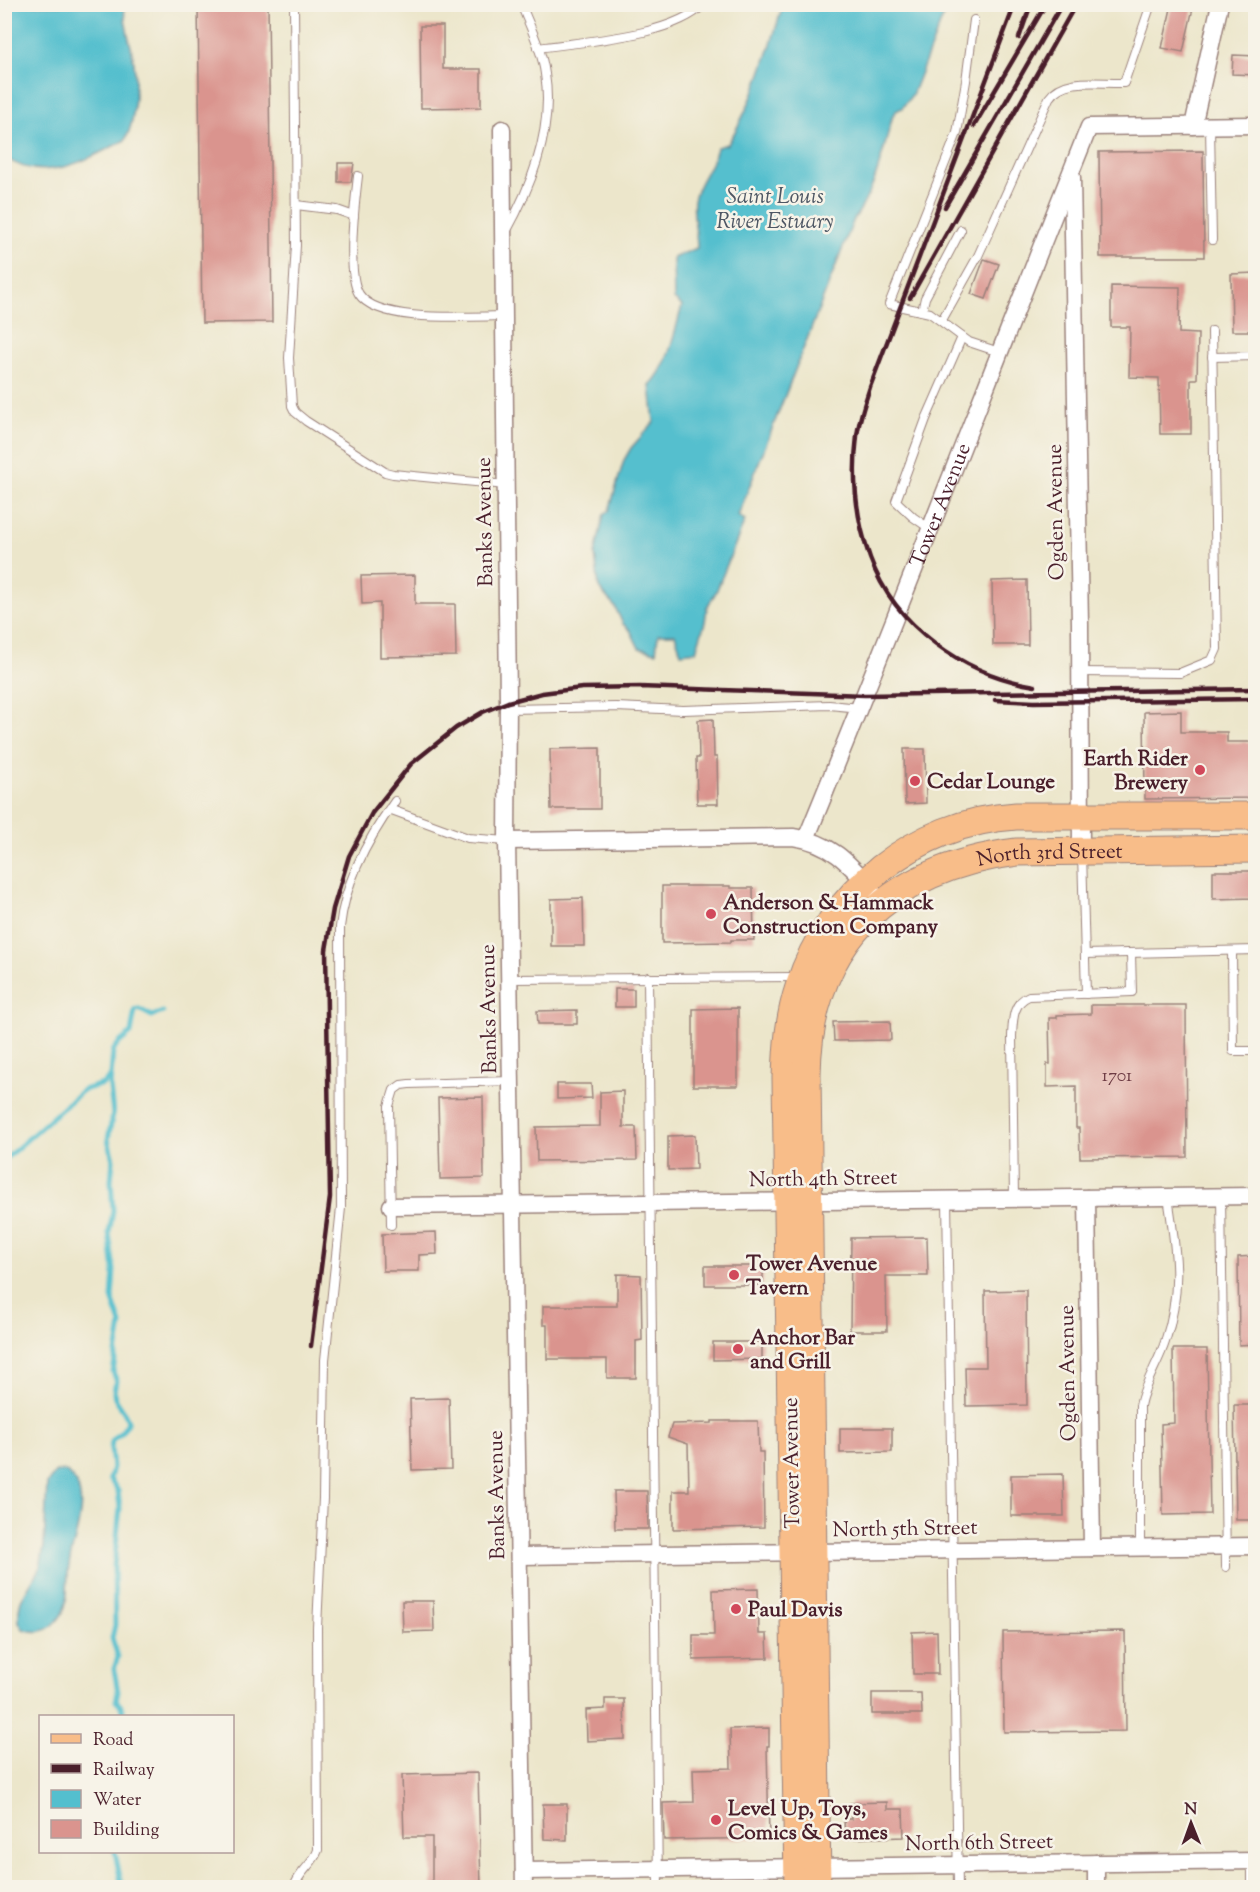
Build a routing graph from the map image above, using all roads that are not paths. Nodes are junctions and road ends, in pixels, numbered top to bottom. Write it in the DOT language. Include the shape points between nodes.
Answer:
graph roads {
  1 [pos="294,4"];
  2 [pos="521,4"];
  3 [pos="704,4"];
  4 [pos="1151,4"];
  5 [pos="1220,4"];
  6 [pos="974,20"];
  7 [pos="538,48"];
  8 [pos="1256,125"];
  9 [pos="1202,126"];
  10 [pos="502,129"];
  11 [pos="1072,170"];
  12 [pos="358,176"];
  13 [pos="296,205"];
  14 [pos="354,216"];
  15 [pos="962,230"];
  16 [pos="504,237"];
  17 [pos="1212,240"];
  18 [pos="922,311"];
  19 [pos="505,316"];
  20 [pos="942,320"];
  21 [pos="1212,331"];
  22 [pos="962,337"];
  23 [pos="999,352"];
  24 [pos="1256,356"];
  25 [pos="1212,357"];
  26 [pos="506,485"];
  27 [pos="930,528"];
  28 [pos="1080,672"];
  29 [pos="860,708"];
  30 [pos="508,709"];
  31 [pos="395,801"];
  32 [pos="389,809"];
  33 [pos="1081,815"];
  34 [pos="1256,816"];
  35 [pos="806,839"];
  36 [pos="507,841"];
  37 [pos="1256,849"];
  38 [pos="1082,853"];
  39 [pos="864,881"];
  40 [pos="884,903"];
  41 [pos="1256,950"];
  42 [pos="1232,951"];
  43 [pos="1131,953"];
  44 [pos="1085,954"];
  45 [pos="648,977"];
  46 [pos="802,977"];
  47 [pos="509,979"];
  48 [pos="1086,994"];
  49 [pos="1256,1051"];
  50 [pos="512,1081"];
  51 [pos="1221,1196"];
  52 [pos="1256,1196"];
  53 [pos="1168,1197"];
  54 [pos="1087,1198"];
  55 [pos="1014,1199"];
  56 [pos="947,1200"];
  57 [pos="798,1201"];
  58 [pos="650,1203"];
  59 [pos="514,1205"];
  60 [pos="391,1206"];
  61 [pos="391,1225"];
  62 [pos="1225,1546"];
  63 [pos="1256,1546"];
  64 [pos="1140,1547"];
  65 [pos="1092,1548"];
  66 [pos="951,1550"];
  67 [pos="802,1552"];
  68 [pos="654,1554"];
  69 [pos="519,1556"];
  70 [pos="1226,1567"];
  71 [pos="1254,1861"];
  72 [pos="1096,1863"];
  73 [pos="957,1865"];
  74 [pos="658,1869"];
  75 [pos="807,1877"];
  76 [pos="524,1879"];
  77 [pos="294,1887"];
  78 [pos="658,1887"];
  79 [pos="958,1887"];
  80 [pos="1096,1887"];
  81 [pos="1252,1887"];
  1 -- 13 [label="lane"];
  2 -- 7 [label="lane"];
  3 -- 7 [label="lane" via="683,20 661,27"];
  4 -- 20 [label="lane" via="1124,83 1068,84 1057,88 1048,98 978,256"];
  5 -- 9 [label="street"];
  6 -- 18 [label="lane" via="961,122 889,304"];
  7 -- 16 [label="lane" via="545,75 542,139 528,188"];
  8 -- 9 [label="street"];
  9 -- 11 [label="street, Tower Avenue" via="1089,127"];
  9 -- 17 [label="lane"];
  10 -- 16 [label="street, Banks Avenue"];
  11 -- 23 [label="street, Tower Avenue"];
  11 -- 28 [label="street, Ogden Avenue"];
  12 -- 14 [label="lane"];
  13 -- 14 [label="lane"];
  13 -- 26 [label="lane" via="289,384 295,412 393,474"];
  14 -- 19 [label="lane" via="355,282 359,294 370,303 408,315"];
  15 -- 18 [label="lane"];
  16 -- 19 [label="street, Banks Avenue"];
  18 -- 20 [label="lane"];
  19 -- 26 [label="street, Banks Avenue"];
  20 -- 22 [label="lane"];
  21 -- 25 [label="lane"];
  22 -- 23 [label="lane"];
  22 -- 27 [label="lane" via="896,501"];
  23 -- 27 [label="street, Tower Avenue"];
  24 -- 25 [label="lane"];
  25 -- 28 [label="lane" via="1217,649 1212,660 1180,673"];
  26 -- 30 [label="street, Banks Avenue"];
  27 -- 29 [label="street, Tower Avenue"];
  28 -- 33 [label="street, Ogden Avenue"];
  29 -- 30 [label="lane" via="829,705 683,710"];
  29 -- 35 [label="street, Tower Avenue"];
  30 -- 36 [label="street, Banks Avenue"];
  31 -- 32 [label="lane"];
  32 -- 36 [label="lane" via="468,838"];
  32 -- 77 [label="lane" via="357,870 340,927 341,1208 325,1354 317,1628 318,1850"];
  33 -- 34 [label="main road, North 3rd Street"];
  33 -- 38 [label="street, Ogden Avenue"];
  33 -- 39 [label="main road, North 3rd Street" via="1003,817 963,825 916,844"];
  35 -- 36 [label="street" via="786,836"];
  35 -- 39 [label="street" via="833,850"];
  36 -- 47 [label="street, Banks Avenue"];
  37 -- 38 [label="main road, North 3rd Street"];
  38 -- 40 [label="main road, North 3rd Street" via="1017,852 980,857 933,874"];
  38 -- 44 [label="lane"];
  39 -- 40 [label="street"];
  39 -- 46 [label="main road, Tower Avenue" via="824,933"];
  40 -- 57 [label="main road, Tower Avenue" via="860,923 842,947 823,982 812,1018"];
  41 -- 42 [label="lane"];
  42 -- 43 [label="lane"];
  42 -- 49 [label="lane" via="1233,1051"];
  43 -- 44 [label="lane"];
  43 -- 48 [label="lane" via="1132,992"];
  44 -- 48 [label="lane"];
  45 -- 46 [label="lane"];
  45 -- 47 [label="lane"];
  45 -- 58 [label="lane"];
  46 -- 57 [label="main road, Tower Avenue" via="787,1049"];
  47 -- 50 [label="street, Banks Avenue"];
  48 -- 55 [label="lane" via="1029,996 1014,1011"];
  50 -- 59 [label="street, Banks Avenue"];
  50 -- 60 [label="lane" via="409,1084 394,1090 389,1106"];
  51 -- 52 [label="street, North 4th Street"];
  51 -- 53 [label="street, North 4th Street"];
  51 -- 62 [label="lane"];
  53 -- 54 [label="street, North 4th Street"];
  53 -- 64 [label="lane" via="1176,1251 1176,1304 1140,1406"];
  54 -- 55 [label="street, North 4th Street"];
  54 -- 65 [label="street, Ogden Avenue"];
  55 -- 56 [label="street, North 4th Street"];
  56 -- 57 [label="street, North 4th Street"];
  56 -- 66 [label="lane"];
  57 -- 58 [label="street, North 4th Street"];
  57 -- 67 [label="main road, Tower Avenue"];
  58 -- 59 [label="street, North 4th Street"];
  58 -- 68 [label="lane"];
  59 -- 60 [label="street, North 4th Street"];
  59 -- 69 [label="street, Banks Avenue"];
  60 -- 61 [label="lane"];
  62 -- 63 [label="street, North 5th Street"];
  62 -- 64 [label="street, North 5th Street"];
  62 -- 70 [label="lane"];
  64 -- 65 [label="street, North 5th Street"];
  65 -- 66 [label="street, North 5th Street"];
  66 -- 67 [label="street, North 5th Street"];
  66 -- 73 [label="lane"];
  67 -- 68 [label="street, North 5th Street"];
  67 -- 75 [label="main road, Tower Avenue"];
  68 -- 69 [label="street, North 5th Street"];
  68 -- 74 [label="lane"];
  69 -- 76 [label="street, Banks Avenue"];
  71 -- 72 [label="street, North 6th Street"];
  71 -- 81 [label="lane"];
  72 -- 73 [label="street, North 6th Street"];
  72 -- 80 [label="street"];
  73 -- 75 [label="street, North 6th Street"];
  73 -- 79 [label="lane"];
  74 -- 75 [label="street, North 6th Street"];
  74 -- 76 [label="street, North 6th Street"];
  74 -- 78 [label="lane"];
}
